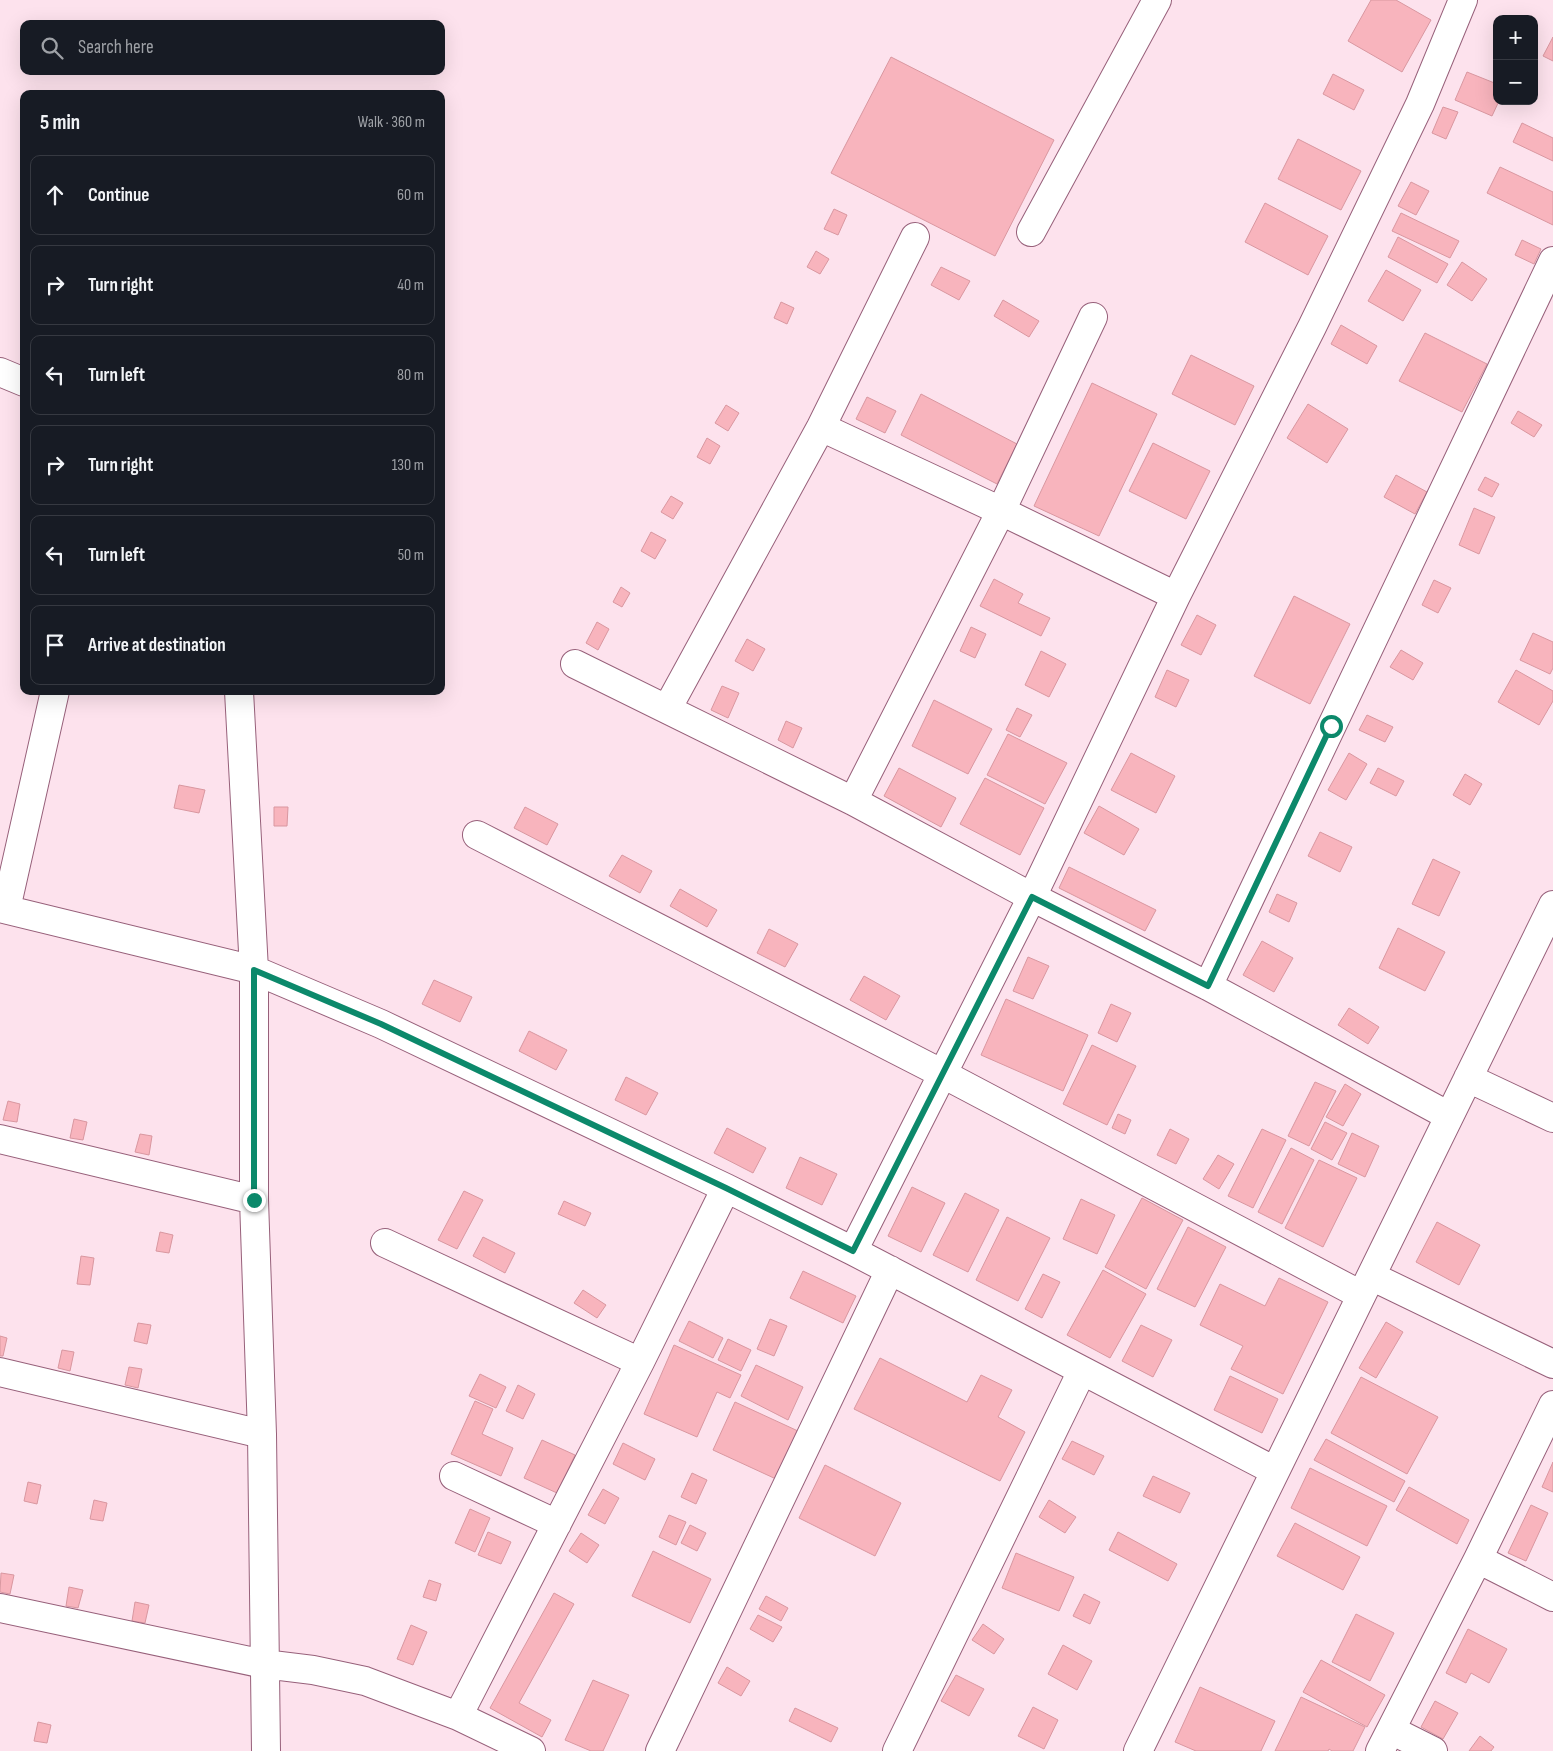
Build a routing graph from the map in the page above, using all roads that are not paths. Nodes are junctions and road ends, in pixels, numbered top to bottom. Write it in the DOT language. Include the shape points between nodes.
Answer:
graph roads {
  1 [pos="1157,0"];
  2 [pos="1463,0"];
  3 [pos="1031,232"];
  4 [pos="915,237"];
  5 [pos="1553,261"];
  6 [pos="1093,317"];
  7 [pos="0,372"];
  8 [pos="20,380"];
  9 [pos="821,427"];
  10 [pos="1000,511"];
  11 [pos="1176,596"];
  12 [pos="575,664"];
  13 [pos="54,695"];
  14 [pos="239,695"];
  15 [pos="667,709"];
  16 [pos="853,801"];
  17 [pos="477,835"];
  18 [pos="1032,897"];
  19 [pos="1553,905"];
  20 [pos="3,908"];
  21 [pos="254,970"];
  22 [pos="1208,986"];
  23 [pos="943,1074"];
  24 [pos="1468,1078"];
  25 [pos="1449,1116"];
  26 [pos="1553,1118"];
  27 [pos="0,1139"];
  28 [pos="726,1188"];
  29 [pos="254,1200"];
  30 [pos="385,1243"];
  31 [pos="853,1251"];
  32 [pos="890,1270"];
  33 [pos="1366,1285"];
  34 [pos="640,1362"];
  35 [pos="1553,1364"];
  36 [pos="1082,1371"];
  37 [pos="0,1372"];
  38 [pos="1553,1405"];
  39 [pos="262,1434"];
  40 [pos="1275,1471"];
  41 [pos="454,1476"];
  42 [pos="557,1524"];
  43 [pos="1478,1560"];
  44 [pos="1553,1596"];
  45 [pos="0,1608"];
  46 [pos="264,1664"];
  47 [pos="458,1716"];
  48 [pos="1386,1741"];
  49 [pos="266,1751"];
  50 [pos="530,1751"];
  51 [pos="660,1751"];
  52 [pos="897,1751"];
  53 [pos="1138,1751"];
  54 [pos="1433,1751"];
  1 -- 3 [label="street"];
  2 -- 11 [label="street" via="1415,113 1312,327"];
  4 -- 9 [label="street"];
  5 -- 22 [label="street"];
  6 -- 10 [label="street"];
  7 -- 8 [label="street"];
  9 -- 10 [label="street"];
  9 -- 15 [label="street"];
  10 -- 11 [label="street"];
  10 -- 16 [label="street"];
  11 -- 18 [label="street"];
  12 -- 15 [label="street"];
  13 -- 20 [label="street"];
  14 -- 21 [label="street"];
  15 -- 16 [label="street"];
  16 -- 18 [label="street"];
  17 -- 23 [label="street"];
  18 -- 22 [label="street"];
  18 -- 23 [label="street"];
  19 -- 24 [label="street"];
  20 -- 21 [label="street"];
  21 -- 28 [label="street" via="381,1024"];
  21 -- 29 [label="street"];
  22 -- 25 [label="street"];
  23 -- 31 [label="street"];
  23 -- 33 [label="street"];
  24 -- 25 [label="street"];
  24 -- 26 [label="street"];
  25 -- 33 [label="street"];
  27 -- 29 [label="street"];
  28 -- 31 [label="street"];
  28 -- 34 [label="street"];
  29 -- 39 [label="street"];
  30 -- 34 [label="street"];
  31 -- 32 [label="street"];
  32 -- 36 [label="street"];
  32 -- 51 [label="street"];
  33 -- 35 [label="street"];
  33 -- 40 [label="street"];
  34 -- 42 [label="street"];
  36 -- 40 [label="street"];
  36 -- 52 [label="street"];
  37 -- 39 [label="street"];
  38 -- 43 [label="street"];
  39 -- 46 [label="street"];
  40 -- 53 [label="street"];
  41 -- 42 [label="street"];
  42 -- 47 [label="street"];
  43 -- 44 [label="street"];
  43 -- 48 [label="street"];
  45 -- 46 [label="street"];
  46 -- 47 [label="street" via="365,1681"];
  46 -- 49 [label="street"];
  47 -- 50 [label="street"];
  48 -- 54 [label="street"];
}
